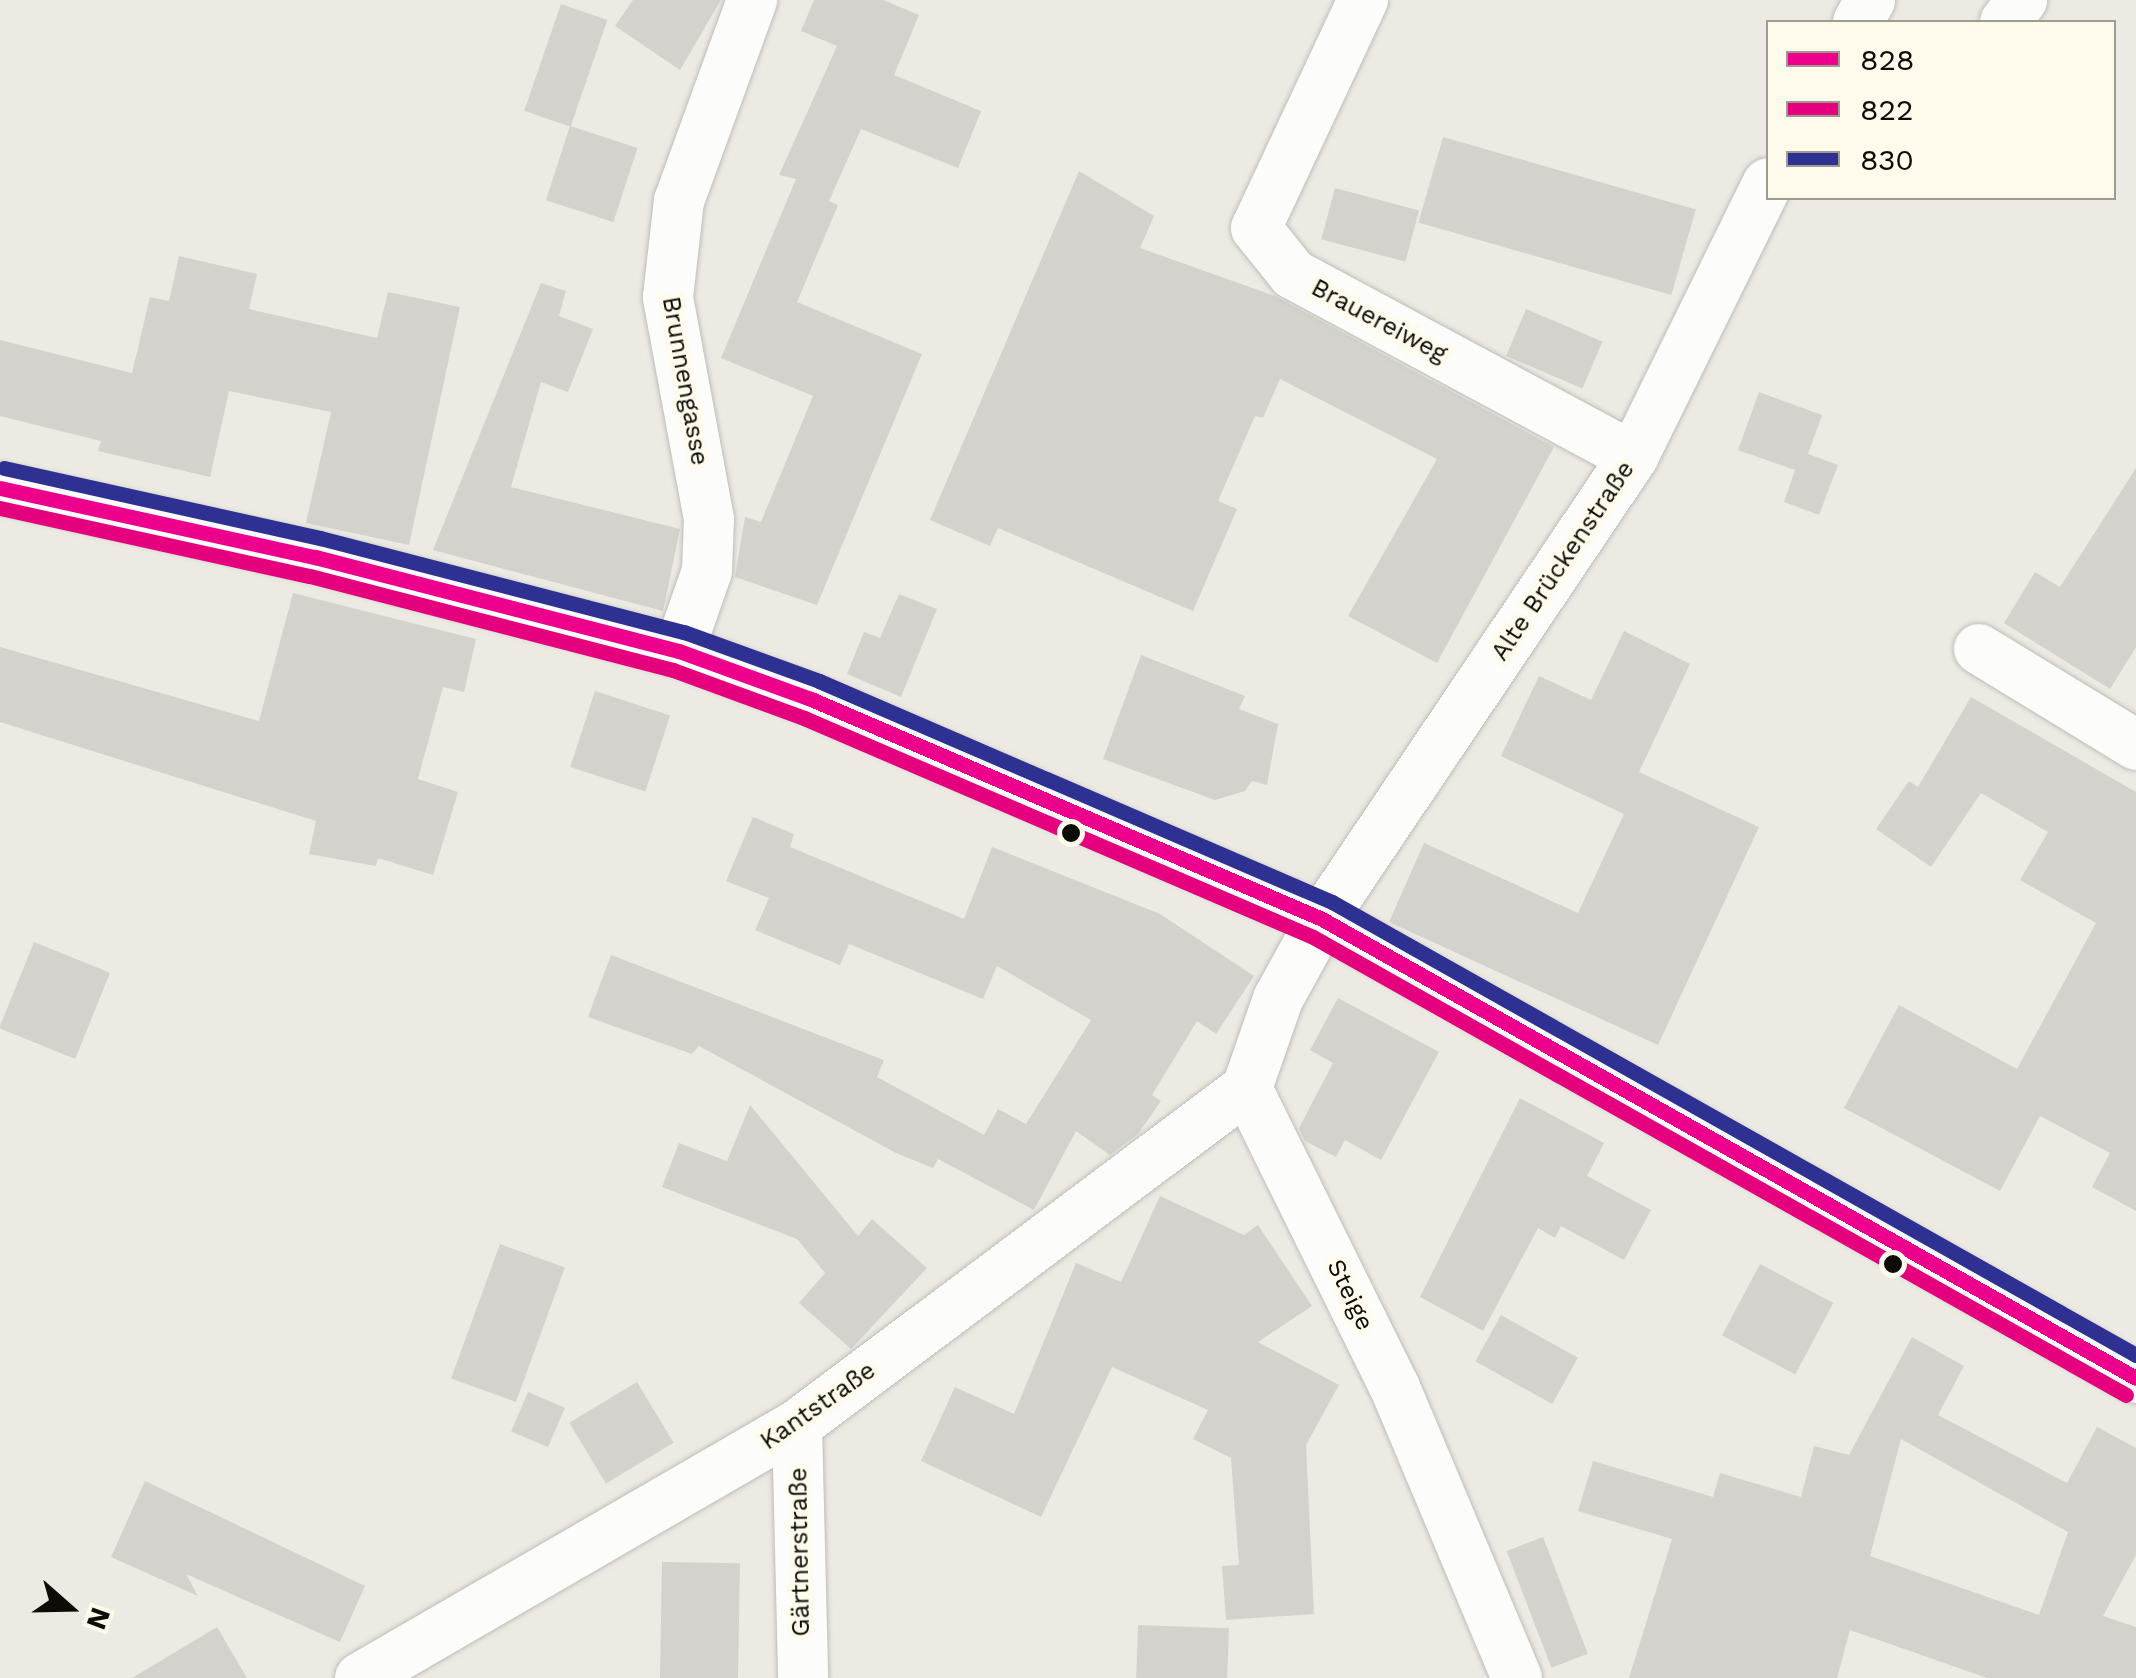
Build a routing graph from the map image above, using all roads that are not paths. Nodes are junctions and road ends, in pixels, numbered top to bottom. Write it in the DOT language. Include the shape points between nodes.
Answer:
graph roads {
  1 [pos="752,0"];
  2 [pos="1363,0"];
  3 [pos="2022,0"];
  4 [pos="2007,20"];
  5 [pos="1765,194"];
  6 [pos="1634,458"];
  7 [pos="0,488"];
  8 [pos="1979,649"];
  9 [pos="680,650"];
  10 [pos="2136,745"];
  11 [pos="1322,918"];
  12 [pos="1247,1088"];
  13 [pos="2136,1378"];
  14 [pos="798,1425"];
  15 [pos="376,1673"];
  16 [pos="803,1678"];
  17 [pos="1517,1678"];
  1 -- 9 [label="street, Brunnengasse" via="679,202 668,296 709,519 706,571"];
  2 -- 6 [label="street, Brauereiweg" via="1256,228 1294,274"];
  3 -- 4 [label="street"];
  5 -- 6 [label="street, Alte Brückenstraße"];
  6 -- 11 [label="street, Alte Brückenstraße"];
  7 -- 9 [label="street" via="315,557"];
  8 -- 10 [label="street"];
  9 -- 11 [label="street" via="932,749"];
  11 -- 12 [label="street" via="1278,999"];
  11 -- 13 [label="street"];
  12 -- 14 [label="street, Kantstraße"];
  12 -- 17 [label="street, Steige" via="1395,1388"];
  14 -- 15 [label="street, Kantstraße"];
  14 -- 16 [label="street, Gärtnerstraße"];
}
